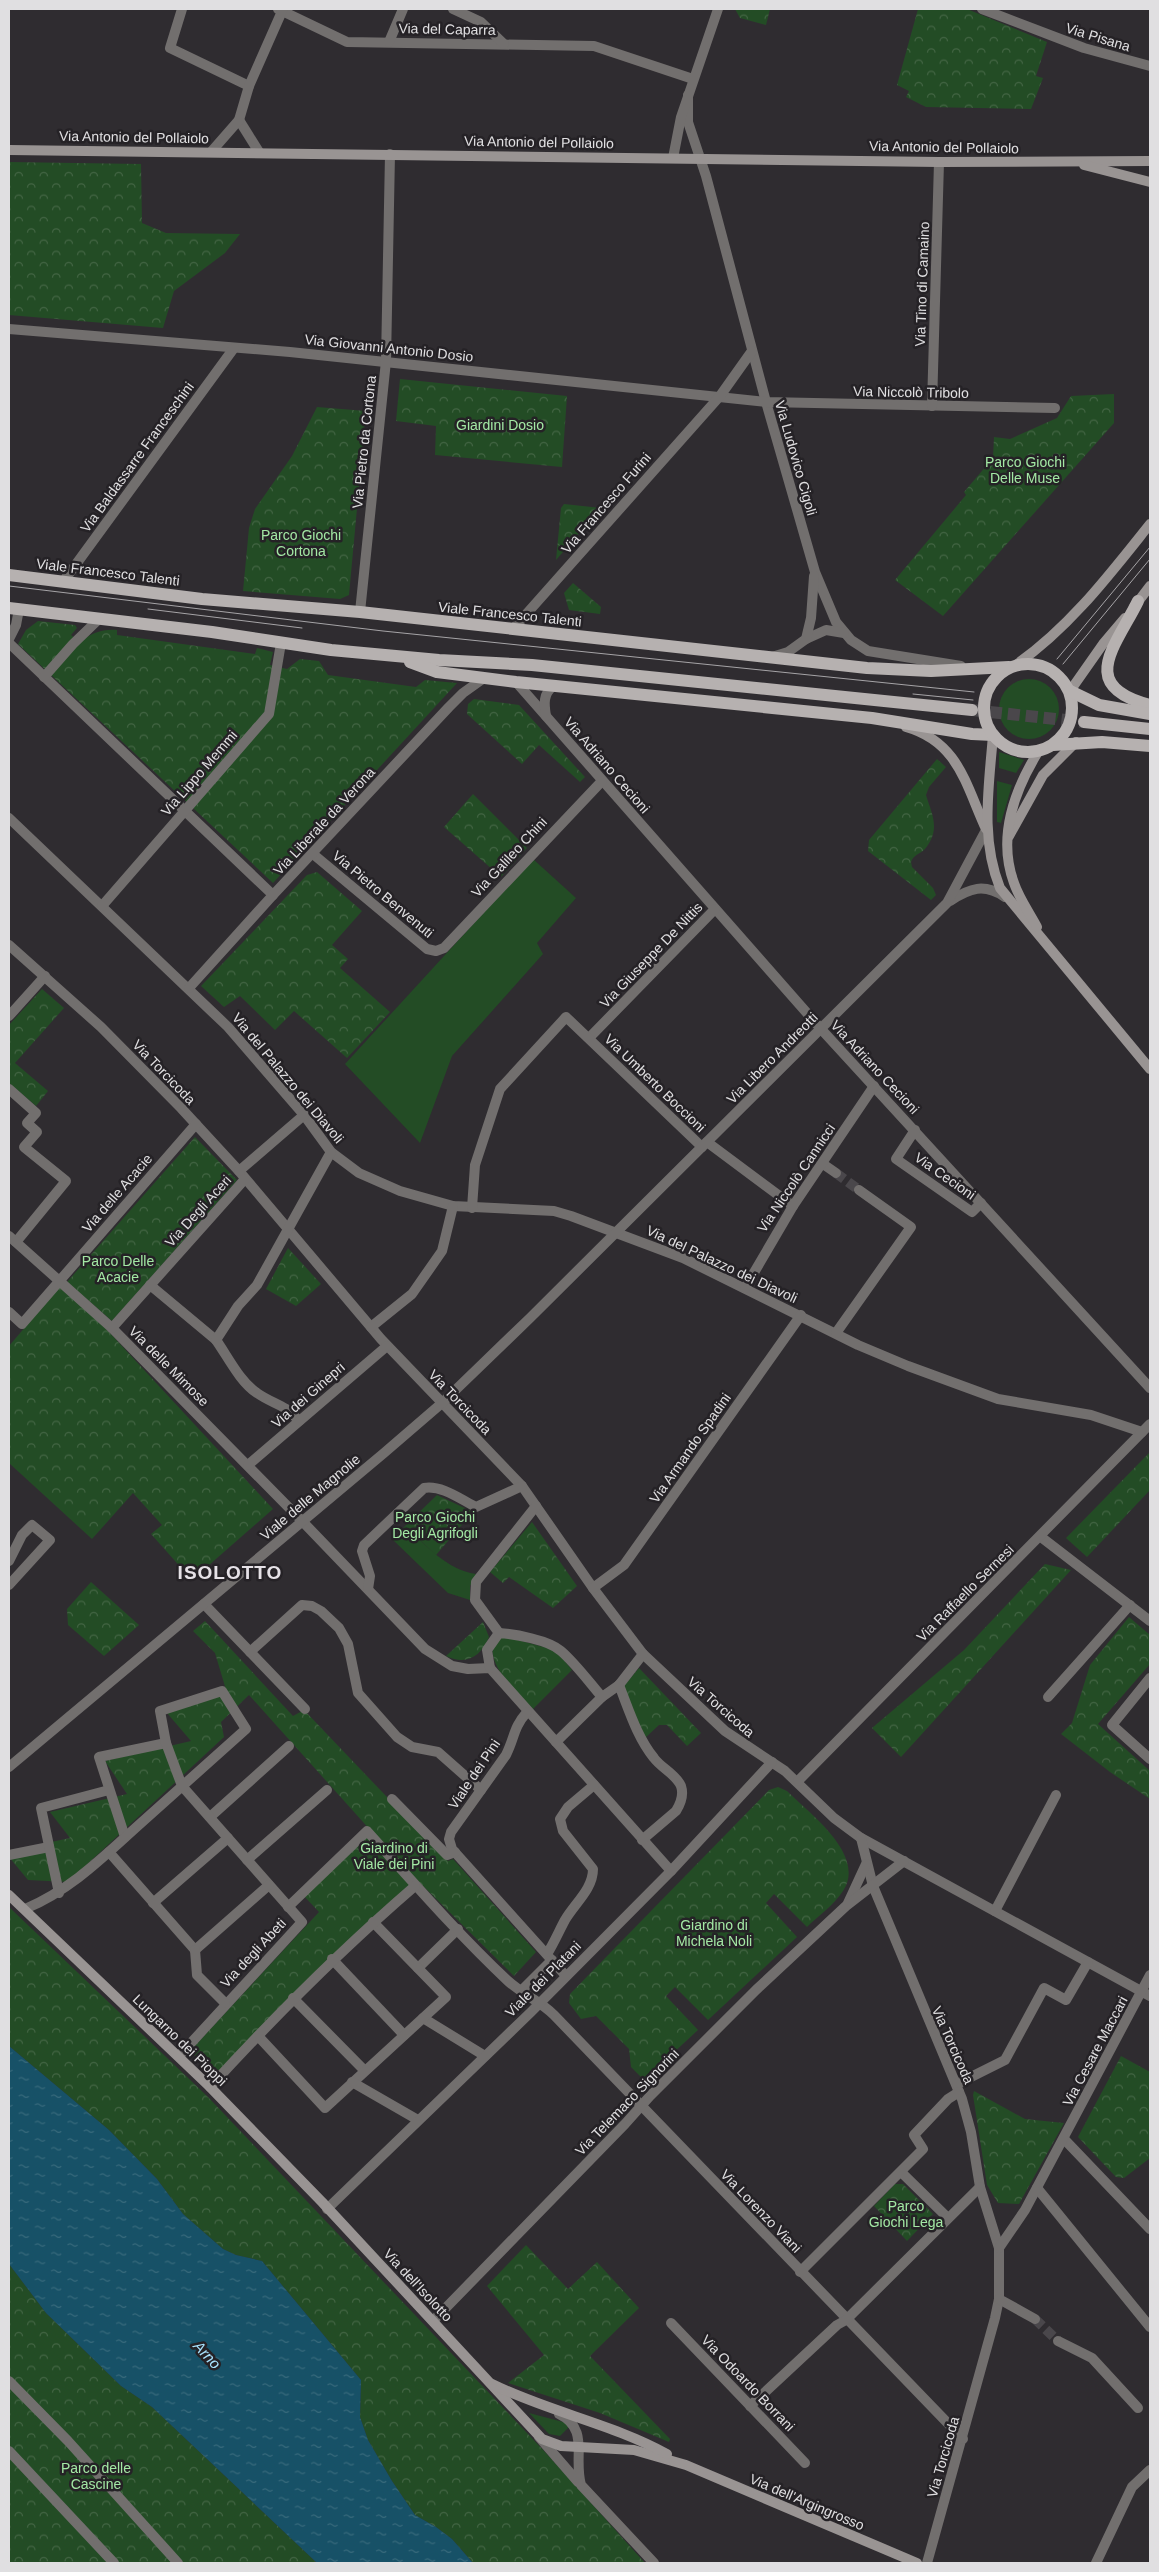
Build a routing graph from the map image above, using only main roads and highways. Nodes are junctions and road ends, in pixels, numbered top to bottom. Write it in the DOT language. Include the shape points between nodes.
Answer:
graph roads {
  1 [pos="9,575"];
  2 [pos="1138,601"];
  3 [pos="14,608"];
  4 [pos="396,657"];
  5 [pos="1013,666"];
  6 [pos="1070,691"];
  7 [pos="1150,705"];
  8 [pos="972,710"];
  9 [pos="1150,714"];
  10 [pos="1084,722"];
  11 [pos="1150,729"];
  12 [pos="993,735"];
  13 [pos="1054,745"];
  14 [pos="1150,746"];
  1 -- 5 [label="main road, Viale Francesco Talenti" via="202,599 360,612 912,671"];
  2 -- 7 [label="main road" via="1109,653 1107,669 1111,682 1120,693"];
  3 -- 4 [label="main road"];
  4 -- 8 [label="main road" via="532,665"];
  4 -- 12 [label="main road" via="437,672 901,721"];
  5 -- 6 [label="main road" via="1034,664 1047,668 1062,679"];
  5 -- 12 [label="main road" via="997,677 986,696 985,716"];
  6 -- 9 [label="main road" via="1094,704"];
  6 -- 13 [label="main road" via="1073,710 1069,724"];
  10 -- 11 [label="main road"];
  12 -- 13 [label="main road" via="1013,750 1025,753"];
  13 -- 14 [label="main road" via="1076,742"];
}
